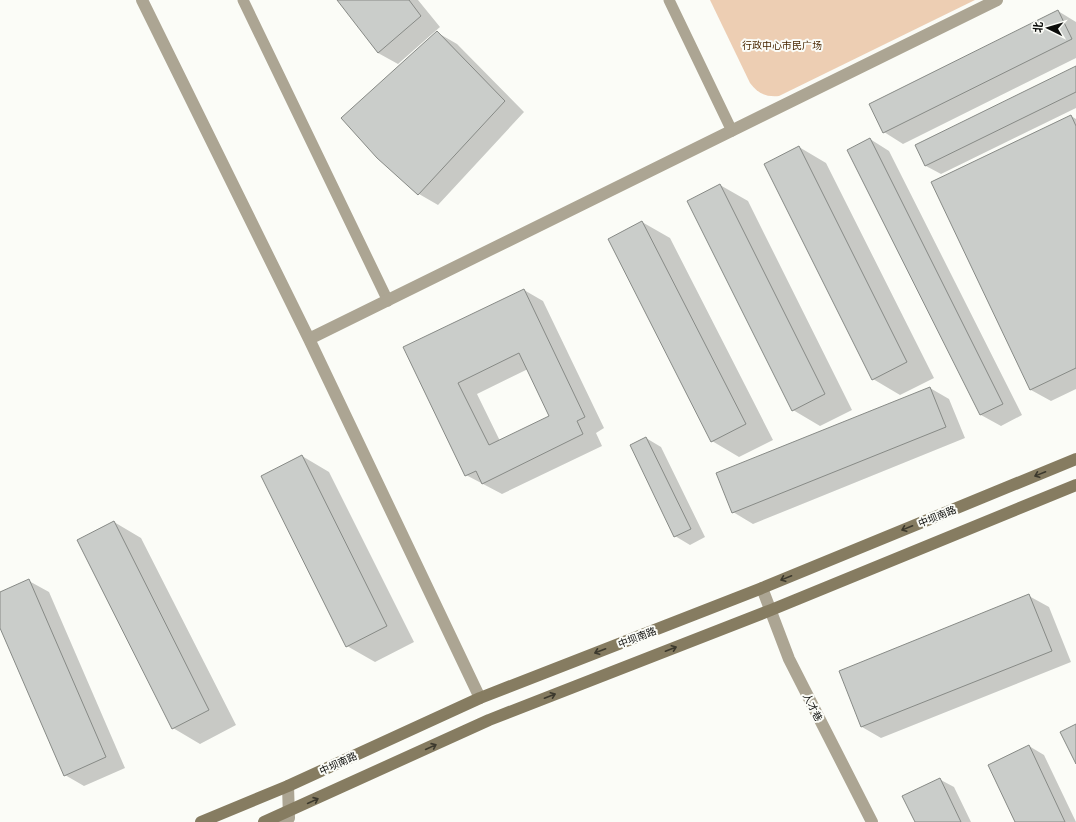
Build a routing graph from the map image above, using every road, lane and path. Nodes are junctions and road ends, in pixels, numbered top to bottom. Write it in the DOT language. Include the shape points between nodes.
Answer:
graph roads {
  1 [pos="142,0"];
  2 [pos="242,0"];
  3 [pos="669,0"];
  4 [pos="997,0"];
  5 [pos="732,131"];
  6 [pos="388,301"];
  7 [pos="309,339"];
  8 [pos="1076,459"];
  9 [pos="1076,485"];
  10 [pos="762,588"];
  11 [pos="480,698"];
  12 [pos="288,786"];
  13 [pos="201,822"];
  14 [pos="264,822"];
  15 [pos="280,822"];
  16 [pos="872,822"];
  1 -- 7 [label="street"];
  2 -- 6 [label="lane"];
  3 -- 5 [label="lane"];
  4 -- 5 [label="street"];
  5 -- 6 [label="street"];
  6 -- 7 [label="street"];
  7 -- 11 [label="street"];
  8 -- 10 [label="main road, 中坝南路, one-way"];
  14 -- 9 [label="main road, one-way" via="489,720 771,610"];
  10 -- 11 [label="main road, 中坝南路, one-way"];
  10 -- 16 [label="street, 人才巷" via="789,659"];
  11 -- 12 [label="main road, 中坝南路"];
  12 -- 13 [label="main road, 中坝南路"];
  12 -- 15 [label="street" via="289,818"];
}
